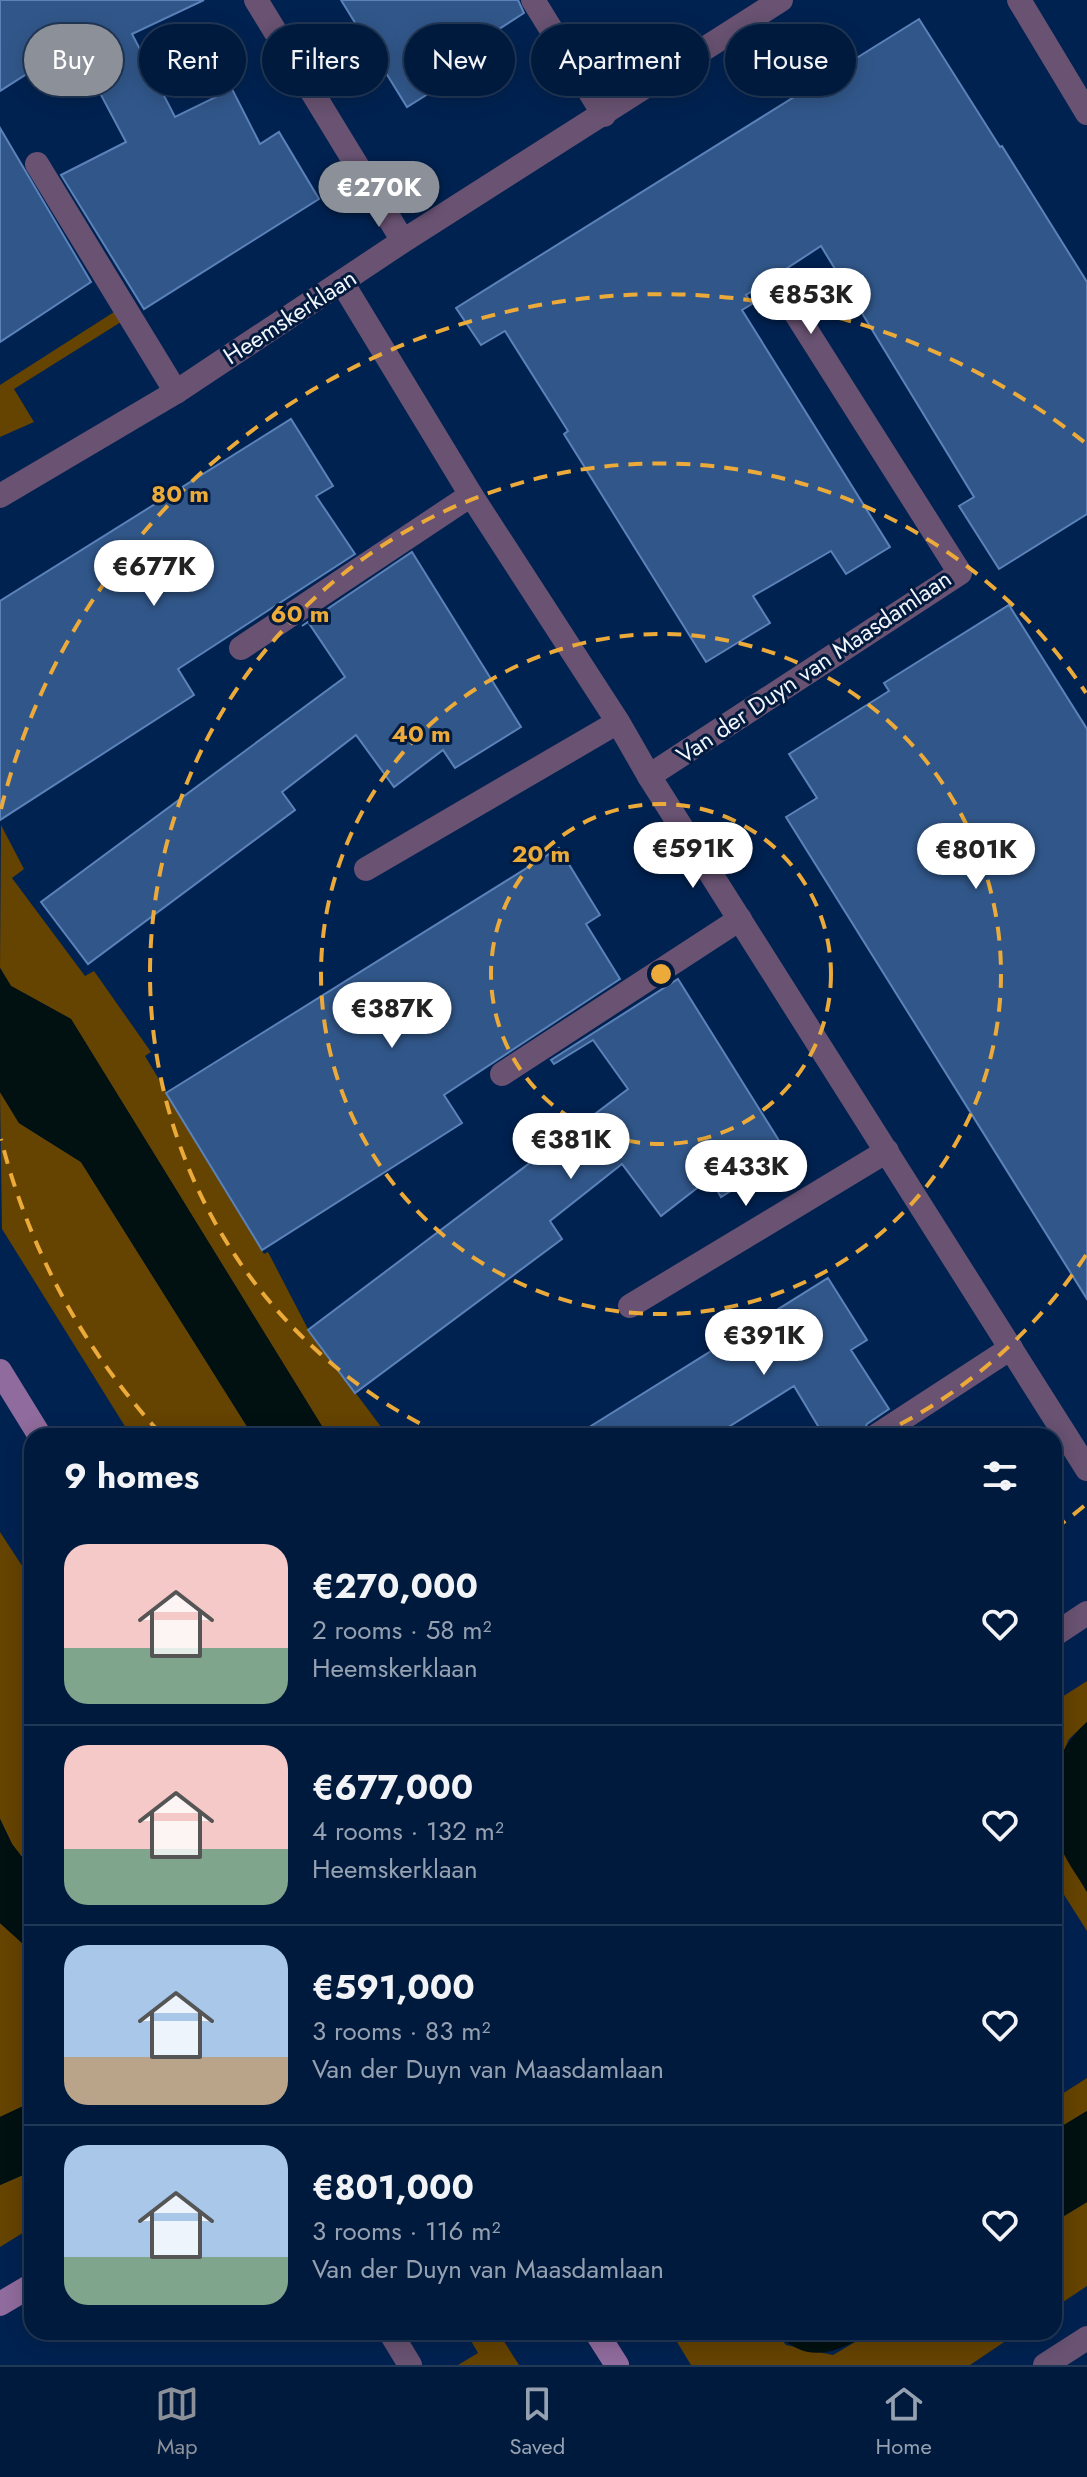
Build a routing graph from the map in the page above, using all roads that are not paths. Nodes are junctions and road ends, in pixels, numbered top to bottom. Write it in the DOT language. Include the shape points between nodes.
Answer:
graph roads {
  1 [pos="256,0"];
  2 [pos="533,0"];
  3 [pos="781,0"];
  4 [pos="1019,0"];
  5 [pos="1087,113"];
  6 [pos="604,115"];
  7 [pos="37,164"];
  8 [pos="403,241"];
  9 [pos="343,284"];
  10 [pos="791,306"];
  11 [pos="176,392"];
  12 [pos="471,495"];
  13 [pos="0,496"];
  14 [pos="241,648"];
  15 [pos="618,722"];
  16 [pos="649,776"];
  17 [pos="366,869"];
  18 [pos="740,919"];
  19 [pos="502,1074"];
  20 [pos="887,1151"];
  21 [pos="630,1306"];
  22 [pos="1011,1348"];
  23 [pos="0,1371"];
  24 [pos="35,1428"];
  25 [pos="888,1428"];
  26 [pos="1061,1428"];
  27 [pos="1062,1429"];
  28 [pos="1087,1469"];
  29 [pos="1087,1613"];
  30 [pos="1062,1630"];
  31 [pos="24,2290"];
  32 [pos="0,2304"];
  33 [pos="1087,2338"];
  34 [pos="395,2340"];
  35 [pos="601,2340"];
  36 [pos="410,2365"];
  37 [pos="617,2365"];
  38 [pos="1045,2365"];
  1 -- 8 [label="street"];
  2 -- 6 [label="street"];
  3 -- 6 [label="street, Heemskerklaan"];
  4 -- 5 [label="street"];
  6 -- 8 [label="street, Heemskerklaan"];
  7 -- 11 [label="street"];
  8 -- 9 [label="street, Heemskerklaan"];
  9 -- 11 [label="street, Heemskerklaan"];
  9 -- 12 [label="street, Van der Duyn van Maasdamlaan"];
  10 -- 16 [label="street, Van der Duyn van Maasdamlaan" via="960,573"];
  11 -- 13 [label="street, Heemskerklaan"];
  12 -- 14 [label="street"];
  12 -- 15 [label="street, Van der Duyn van Maasdamlaan"];
  15 -- 16 [label="street, Van der Duyn van Maasdamlaan"];
  15 -- 17 [label="street"];
  16 -- 18 [label="street, Van der Duyn van Maasdamlaan"];
  18 -- 19 [label="street"];
  18 -- 20 [label="street, Van der Duyn van Maasdamlaan"];
  20 -- 21 [label="street"];
  20 -- 22 [label="street, Van der Duyn van Maasdamlaan"];
  22 -- 25 [label="street"];
  22 -- 26 [label="street, Van der Duyn van Maasdamlaan"];
  23 -- 24 [label="main road"];
  27 -- 28 [label="street, Van der Duyn van Maasdamlaan"];
  29 -- 30 [label="street"];
  31 -- 32 [label="main road"];
  33 -- 38 [label="street"];
  34 -- 36 [label="street"];
  35 -- 37 [label="main road"];
}
